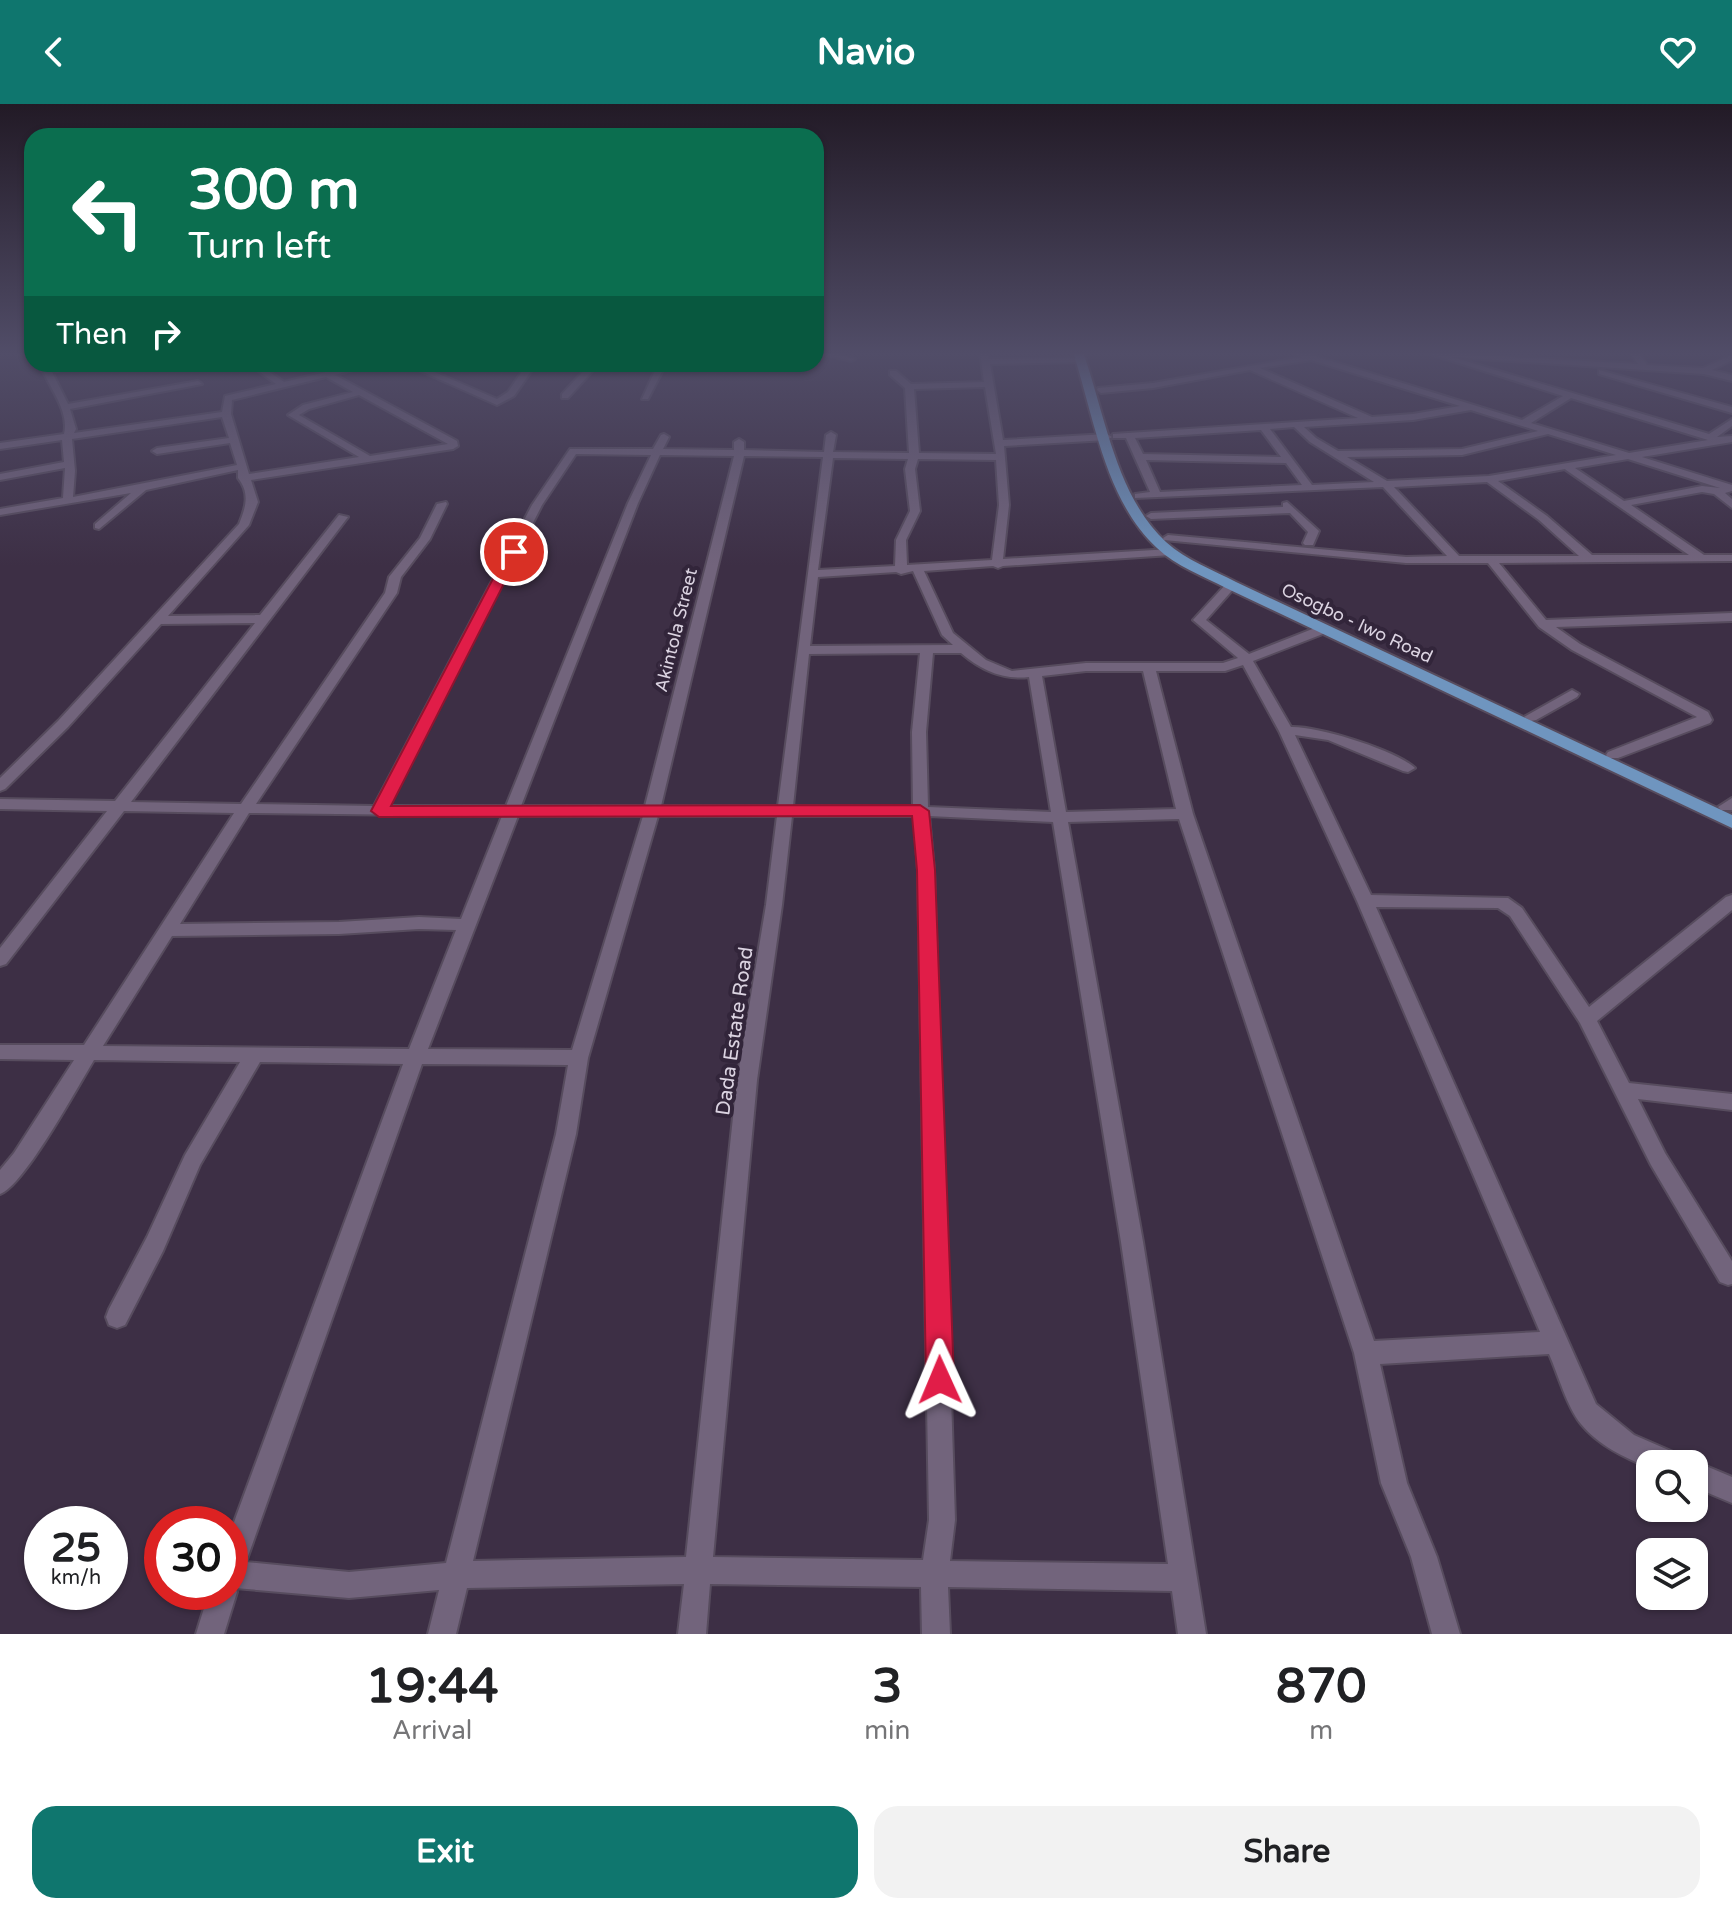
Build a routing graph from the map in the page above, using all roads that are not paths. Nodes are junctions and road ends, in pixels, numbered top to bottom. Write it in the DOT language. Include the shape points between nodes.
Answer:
graph roads {
  1 [pos="69,423"];
  2 [pos="159,423"];
  3 [pos="229,423"];
  4 [pos="307,423"];
  5 [pos="418,423"];
  6 [pos="912,423"];
  7 [pos="996,423"];
  8 [pos="1112,423"];
  9 [pos="1113,423"];
  10 [pos="1311,423"];
  11 [pos="1529,423"];
  12 [pos="1663,423"];
  13 [pos="1731,423"];
  14 [pos="1296,424"];
  15 [pos="1263,426"];
  16 [pos="1549,431"];
  17 [pos="831,435"];
  18 [pos="69,436"];
  19 [pos="1118,436"];
  20 [pos="664,437"];
  21 [pos="1716,438"];
  22 [pos="1732,439"];
  23 [pos="233,440"];
  24 [pos="1000,443"];
  25 [pos="0,446"];
  26 [pos="739,449"];
  27 [pos="157,451"];
  28 [pos="655,453"];
  29 [pos="1335,454"];
  30 [pos="1625,454"];
  31 [pos="829,456"];
  32 [pos="914,456"];
  33 [pos="1000,457"];
  34 [pos="1141,457"];
  35 [pos="370,460"];
  36 [pos="1287,460"];
  37 [pos="69,464"];
  38 [pos="1569,468"];
  39 [pos="241,472"];
  40 [pos="0,477"];
  41 [pos="1489,479"];
  42 [pos="1387,485"];
  43 [pos="1309,487"];
  44 [pos="143,488"];
  45 [pos="1728,488"];
  46 [pos="1273,489"];
  47 [pos="1156,494"];
  48 [pos="1139,496"];
  49 [pos="68,500"];
  50 [pos="442,504"];
  51 [pos="1622,504"];
  52 [pos="1732,505"];
  53 [pos="1292,510"];
  54 [pos="0,512"];
  55 [pos="1151,516"];
  56 [pos="343,517"];
  57 [pos="99,526"];
  58 [pos="1309,543"];
  59 [pos="1170,545"];
  60 [pos="1700,557"];
  61 [pos="1588,558"];
  62 [pos="1732,558"];
  63 [pos="1456,560"];
  64 [pos="1492,561"];
  65 [pos="998,565"];
  66 [pos="918,570"];
  67 [pos="901,571"];
  68 [pos="814,574"];
  69 [pos="1231,585"];
  70 [pos="1732,617"];
  71 [pos="264,619"];
  72 [pos="157,620"];
  73 [pos="1543,624"];
  74 [pos="1324,629"];
  75 [pos="948,635"];
  76 [pos="962,649"];
  77 [pos="804,650"];
  78 [pos="927,651"];
  79 [pos="1248,661"];
  80 [pos="1149,669"];
  81 [pos="1035,674"];
  82 [pos="1572,694"];
  83 [pos="1531,717"];
  84 [pos="1286,731"];
  85 [pos="1613,755"];
  86 [pos="1408,768"];
  87 [pos="0,786"];
  88 [pos="0,804"];
  89 [pos="116,807"];
  90 [pos="244,810"];
  91 [pos="1730,810"];
  92 [pos="379,811"];
  93 [pos="514,811"];
  94 [pos="784,811"];
  95 [pos="920,811"];
  96 [pos="649,813"];
  97 [pos="1185,814"];
  98 [pos="1059,817"];
  99 [pos="1365,901"];
  100 [pos="1732,901"];
  101 [pos="467,925"];
  102 [pos="166,930"];
  103 [pos="0,960"];
  104 [pos="1587,1019"];
  105 [pos="0,1052"];
  106 [pos="86,1054"];
  107 [pos="254,1055"];
  108 [pos="415,1057"];
  109 [pos="579,1058"];
  110 [pos="1623,1090"];
  111 [pos="1732,1102"];
  112 [pos="0,1185"];
  113 [pos="1728,1275"];
  114 [pos="117,1317"];
  115 [pos="1556,1342"];
  116 [pos="1366,1353"];
  117 [pos="1636,1451"];
  118 [pos="1708,1480"];
  119 [pos="1732,1490"];
  120 [pos="248,1522"];
  121 [pos="700,1570"];
  122 [pos="248,1574"];
  123 [pos="459,1575"];
  124 [pos="934,1577"];
  125 [pos="1184,1578"];
  126 [pos="217,1610"];
  127 [pos="210,1634"];
  128 [pos="442,1634"];
  129 [pos="692,1634"];
  130 [pos="936,1634"];
  131 [pos="1192,1634"];
  132 [pos="1446,1634"];
  1 -- 18 [label="street"];
  2 -- 18 [label="street"];
  3 -- 23 [label="street"];
  4 -- 35 [label="street"];
  5 -- 35 [label="street" via="454,443 438,451"];
  6 -- 32 [label="street"];
  7 -- 24 [label="street"];
  8 -- 19 [label="main road, Osogbo - Iwo Road"];
  9 -- 19 [label="main road, Osogbo - Iwo Road"];
  10 -- 14 [label="street"];
  11 -- 16 [label="street"];
  12 -- 21 [label="street"];
  13 -- 21 [label="street"];
  14 -- 15 [label="street"];
  14 -- 29 [label="street"];
  15 -- 19 [label="street"];
  15 -- 36 [label="street"];
  16 -- 29 [label="street" via="1462,452"];
  16 -- 30 [label="street"];
  17 -- 31 [label="street, Dada Estate Road"];
  18 -- 25 [label="street"];
  18 -- 37 [label="street"];
  19 -- 24 [label="street"];
  19 -- 34 [label="street"];
  19 -- 48 [label="main road, Osogbo - Iwo Road"];
  19 -- 59 [label="main road, Osogbo - Iwo Road" via="1135,512"];
  20 -- 28 [label="street"];
  21 -- 22 [label="street"];
  21 -- 30 [label="street"];
  23 -- 27 [label="street"];
  23 -- 39 [label="street"];
  24 -- 33 [label="street"];
  26 -- 28 [label="street"];
  26 -- 31 [label="street"];
  26 -- 96 [label="street, Akintola Street"];
  28 -- 92 [label="street" via="573,451 537,505"];
  28 -- 93 [label="street"];
  29 -- 42 [label="street"];
  30 -- 38 [label="street"];
  30 -- 45 [label="street"];
  31 -- 32 [label="street"];
  31 -- 68 [label="street, Dada Estate Road"];
  32 -- 33 [label="street"];
  32 -- 67 [label="street" via="910,469 915,511 901,540"];
  33 -- 65 [label="street" via="1004,505"];
  34 -- 36 [label="street"];
  34 -- 47 [label="street"];
  35 -- 39 [label="street"];
  36 -- 43 [label="street"];
  37 -- 40 [label="street"];
  37 -- 49 [label="street"];
  38 -- 41 [label="street"];
  38 -- 51 [label="street"];
  39 -- 44 [label="street"];
  39 -- 72 [label="street" via="253,502 244,525"];
  41 -- 42 [label="street"];
  41 -- 61 [label="street"];
  42 -- 43 [label="street"];
  42 -- 63 [label="street"];
  43 -- 46 [label="street"];
  44 -- 49 [label="street"];
  44 -- 57 [label="street"];
  45 -- 51 [label="street"];
  45 -- 52 [label="street"];
  46 -- 47 [label="street"];
  46 -- 53 [label="street"];
  47 -- 48 [label="street"];
  48 -- 55 [label="main road, Osogbo - Iwo Road"];
  49 -- 54 [label="street"];
  50 -- 90 [label="street" via="425,539 395,577 391,593"];
  51 -- 60 [label="street"];
  53 -- 55 [label="street"];
  53 -- 58 [label="street" via="1314,531"];
  55 -- 59 [label="main road, Osogbo - Iwo Road"];
  56 -- 71 [label="street"];
  59 -- 63 [label="street"];
  59 -- 65 [label="street"];
  59 -- 69 [label="main road, Osogbo - Iwo Road"];
  59 -- 83 [label="main road, Osogbo - Iwo Road"];
  60 -- 61 [label="street"];
  60 -- 62 [label="street"];
  61 -- 64 [label="street"];
  63 -- 64 [label="street"];
  64 -- 73 [label="street"];
  65 -- 66 [label="street"];
  66 -- 67 [label="street"];
  66 -- 75 [label="street"];
  67 -- 68 [label="street"];
  68 -- 77 [label="street, Dada Estate Road"];
  69 -- 74 [label="main road, Osogbo - Iwo Road"];
  69 -- 79 [label="street" via="1199,620"];
  70 -- 73 [label="street"];
  71 -- 72 [label="street"];
  71 -- 89 [label="street"];
  72 -- 87 [label="street"];
  73 -- 85 [label="street" via="1703,715 1705,720"];
  74 -- 79 [label="street"];
  74 -- 91 [label="main road, Osogbo - Iwo Road"];
  75 -- 76 [label="street"];
  75 -- 78 [label="street"];
  76 -- 78 [label="street"];
  76 -- 81 [label="street" via="998,671"];
  77 -- 78 [label="street"];
  77 -- 94 [label="street, Dada Estate Road"];
  78 -- 95 [label="street" via="921,679"];
  79 -- 80 [label="street" via="1225,667"];
  79 -- 84 [label="street"];
  80 -- 81 [label="street" via="1086,667"];
  80 -- 97 [label="street"];
  81 -- 98 [label="street"];
  82 -- 83 [label="street"];
  83 -- 85 [label="main road, Osogbo - Iwo Road"];
  84 -- 86 [label="street" via="1331,738"];
  84 -- 99 [label="street"];
  85 -- 91 [label="main road, Osogbo - Iwo Road"];
  88 -- 89 [label="street"];
  89 -- 90 [label="street"];
  89 -- 103 [label="street"];
  90 -- 92 [label="street"];
  90 -- 102 [label="street"];
  92 -- 93 [label="street"];
  93 -- 96 [label="street"];
  93 -- 101 [label="street"];
  94 -- 95 [label="street"];
  94 -- 96 [label="street"];
  94 -- 121 [label="street, Dada Estate Road" via="747,1080"];
  95 -- 98 [label="street"];
  95 -- 124 [label="street" via="939,1296 942,1520"];
  96 -- 109 [label="street, Akintola Street"];
  97 -- 98 [label="street"];
  97 -- 116 [label="street"];
  98 -- 125 [label="street"];
  99 -- 104 [label="street" via="1502,902 1516,912"];
  99 -- 115 [label="street"];
  100 -- 104 [label="street"];
  101 -- 102 [label="street"];
  101 -- 108 [label="street"];
  102 -- 106 [label="street"];
  104 -- 110 [label="street"];
  105 -- 106 [label="street"];
  106 -- 107 [label="street"];
  106 -- 112 [label="street"];
  107 -- 108 [label="street"];
  107 -- 114 [label="street" via="192,1161"];
  108 -- 109 [label="street"];
  108 -- 120 [label="street"];
  109 -- 123 [label="street, Akintola Street" via="566,1134"];
  110 -- 111 [label="street"];
  110 -- 113 [label="street"];
  115 -- 116 [label="street"];
  115 -- 117 [label="street" via="1587,1413 1608,1435"];
  116 -- 132 [label="street" via="1394,1483 1424,1557"];
  118 -- 119 [label="street"];
  121 -- 123 [label="street"];
  121 -- 124 [label="street"];
  121 -- 129 [label="street, Dada Estate Road"];
  122 -- 123 [label="street" via="349,1585"];
  123 -- 128 [label="street, Akintola Street"];
  124 -- 125 [label="street"];
  124 -- 130 [label="street"];
  125 -- 131 [label="street"];
  126 -- 127 [label="street"];
}
